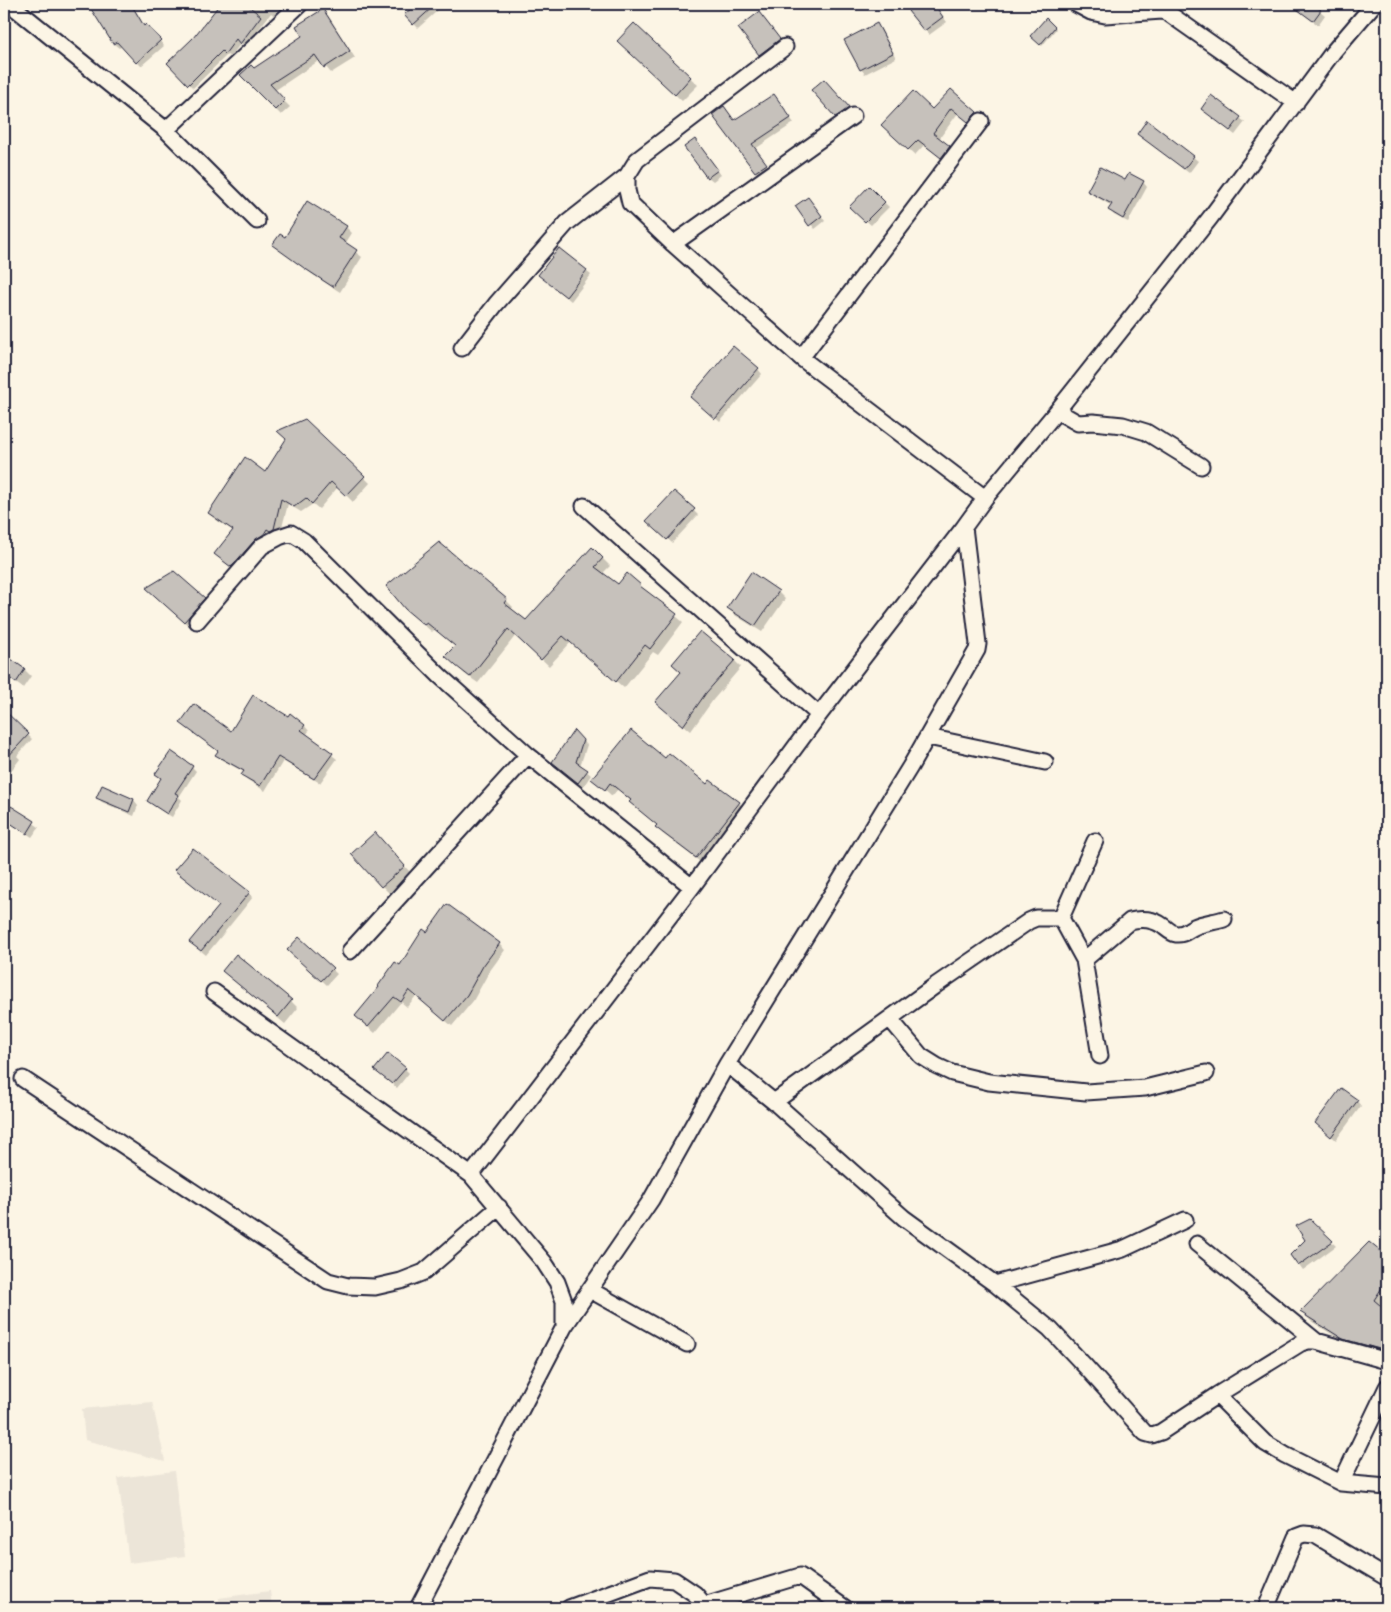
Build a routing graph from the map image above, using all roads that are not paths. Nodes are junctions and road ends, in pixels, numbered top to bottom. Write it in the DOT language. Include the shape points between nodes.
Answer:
graph roads {
  1 [pos="10,4"];
  2 [pos="300,4"];
  3 [pos="1076,4"];
  4 [pos="1374,4"];
  5 [pos="785,47"];
  6 [pos="1296,103"];
  7 [pos="853,116"];
  8 [pos="981,121"];
  9 [pos="166,130"];
  10 [pos="627,176"];
  11 [pos="257,221"];
  12 [pos="673,244"];
  13 [pos="462,348"];
  14 [pos="801,358"];
  15 [pos="1057,410"];
  16 [pos="1201,466"];
  17 [pos="985,498"];
  18 [pos="584,506"];
  19 [pos="964,527"];
  20 [pos="197,622"];
  21 [pos="819,715"];
  22 [pos="928,737"];
  23 [pos="528,755"];
  24 [pos="1045,762"];
  25 [pos="1095,841"];
  26 [pos="692,887"];
  27 [pos="1061,918"];
  28 [pos="1224,919"];
  29 [pos="350,951"];
  30 [pos="1084,960"];
  31 [pos="214,992"];
  32 [pos="890,1019"];
  33 [pos="1100,1056"];
  34 [pos="727,1064"];
  35 [pos="1206,1072"];
  36 [pos="23,1079"];
  37 [pos="774,1102"];
  38 [pos="470,1175"];
  39 [pos="499,1208"];
  40 [pos="1185,1220"];
  41 [pos="1197,1244"];
  42 [pos="995,1284"];
  43 [pos="590,1290"];
  44 [pos="564,1327"];
  45 [pos="1316,1341"];
  46 [pos="686,1344"];
  47 [pos="1387,1361"];
  48 [pos="1387,1387"];
  49 [pos="1217,1395"];
  50 [pos="1340,1483"];
  51 [pos="1387,1487"];
  52 [pos="1387,1578"];
  53 [pos="705,1607"];
  54 [pos="418,1608"];
  55 [pos="569,1608"];
  56 [pos="845,1608"];
  57 [pos="1266,1608"];
  1 -- 9 [label="street"];
  2 -- 9 [label="street"];
  3 -- 6 [label="street" via="1105,15 1168,13"];
  4 -- 6 [label="street"];
  5 -- 10 [label="street" via="637,160"];
  6 -- 15 [label="street" via="1210,218"];
  7 -- 12 [label="street"];
  8 -- 14 [label="street"];
  9 -- 11 [label="street"];
  10 -- 12 [label="street" via="630,203"];
  10 -- 13 [label="street" via="567,223"];
  12 -- 14 [label="street"];
  14 -- 17 [label="street"];
  15 -- 16 [label="street" via="1078,423 1123,425 1146,432"];
  15 -- 17 [label="street"];
  17 -- 19 [label="street"];
  18 -- 21 [label="street"];
  19 -- 21 [label="street"];
  19 -- 22 [label="street" via="977,650"];
  20 -- 23 [label="street" via="262,546 291,533 304,541 440,676"];
  21 -- 26 [label="street"];
  22 -- 24 [label="street"];
  22 -- 34 [label="street"];
  23 -- 26 [label="street"];
  23 -- 29 [label="street"];
  25 -- 27 [label="street"];
  26 -- 38 [label="street"];
  27 -- 30 [label="street"];
  27 -- 32 [label="street" via="1029,921"];
  28 -- 30 [label="street" via="1177,934 1156,922 1145,919 1130,921"];
  30 -- 33 [label="street"];
  31 -- 38 [label="street"];
  32 -- 35 [label="street" via="921,1056 952,1073 989,1082 1086,1092 1145,1088"];
  32 -- 37 [label="street"];
  34 -- 37 [label="street"];
  34 -- 43 [label="street" via="651,1200"];
  36 -- 39 [label="street" via="328,1282 375,1286 424,1272"];
  37 -- 42 [label="street" via="904,1218"];
  38 -- 39 [label="street"];
  39 -- 44 [label="street" via="557,1282 564,1301"];
  40 -- 42 [label="street" via="1122,1249"];
  41 -- 45 [label="street"];
  42 -- 49 [label="street" via="1050,1329 1145,1433 1161,1432"];
  43 -- 44 [label="street"];
  43 -- 46 [label="street"];
  44 -- 54 [label="street"];
  45 -- 47 [label="street"];
  45 -- 49 [label="street" via="1301,1343"];
  48 -- 50 [label="street"];
  49 -- 50 [label="street" via="1265,1443"];
  50 -- 51 [label="street"];
  52 -- 57 [label="street" via="1315,1535 1304,1534 1296,1537"];
  53 -- 55 [label="street" via="695,1594 674,1580 650,1578"];
  53 -- 56 [label="street" via="800,1576"];
}
